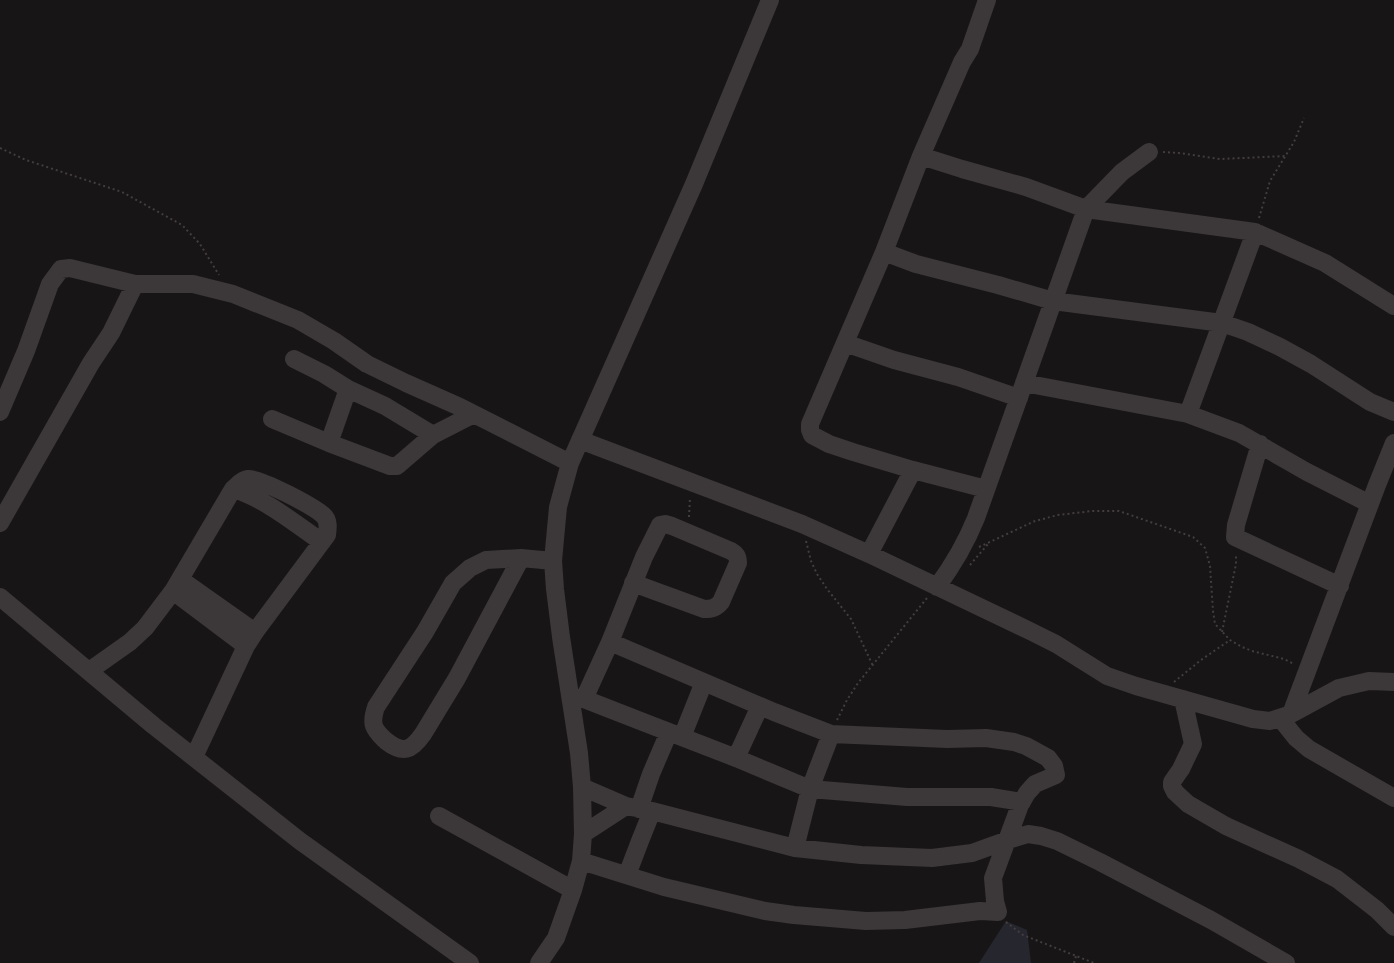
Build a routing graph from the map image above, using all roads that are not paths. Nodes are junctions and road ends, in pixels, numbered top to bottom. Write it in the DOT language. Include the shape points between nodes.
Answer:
graph roads {
  1 [pos="770,0"];
  2 [pos="976,0"];
  3 [pos="987,0"];
  4 [pos="962,62"];
  5 [pos="1149,152"];
  6 [pos="921,156"];
  7 [pos="1086,209"];
  8 [pos="1255,232"];
  9 [pos="884,252"];
  10 [pos="135,284"];
  11 [pos="1053,301"];
  12 [pos="1394,306"];
  13 [pos="1222,323"];
  14 [pos="845,342"];
  15 [pos="294,359"];
  16 [pos="348,389"];
  17 [pos="1021,391"];
  18 [pos="0,412"];
  19 [pos="1394,412"];
  20 [pos="474,414"];
  21 [pos="1188,414"];
  22 [pos="272,419"];
  23 [pos="433,435"];
  24 [pos="580,440"];
  25 [pos="329,443"];
  26 [pos="1394,443"];
  27 [pos="1260,444"];
  28 [pos="570,464"];
  29 [pos="913,470"];
  30 [pos="986,489"];
  31 [pos="1370,504"];
  32 [pos="0,523"];
  33 [pos="869,554"];
  34 [pos="521,558"];
  35 [pos="553,561"];
  36 [pos="633,583"];
  37 [pos="176,585"];
  38 [pos="1340,586"];
  39 [pos="937,587"];
  40 [pos="0,597"];
  41 [pos="250,639"];
  42 [pos="610,642"];
  43 [pos="89,671"];
  44 [pos="704,682"];
  45 [pos="1394,682"];
  46 [pos="577,698"];
  47 [pos="1183,699"];
  48 [pos="760,706"];
  49 [pos="1286,716"];
  50 [pos="830,734"];
  51 [pos="675,735"];
  52 [pos="194,757"];
  53 [pos="736,758"];
  54 [pos="582,787"];
  55 [pos="810,789"];
  56 [pos="1394,798"];
  57 [pos="1022,802"];
  58 [pos="639,809"];
  59 [pos="439,816"];
  60 [pos="583,834"];
  61 [pos="1008,840"];
  62 [pos="796,848"];
  63 [pos="581,861"];
  64 [pos="627,875"];
  65 [pos="573,890"];
  66 [pos="1394,927"];
  67 [pos="470,963"];
  68 [pos="539,963"];
  69 [pos="1286,963"];
  1 -- 24 [label="street" via="691,191"];
  2 -- 4 [label="street" via="961,44"];
  3 -- 4 [label="street" via="973,42"];
  4 -- 6 [label="street"];
  5 -- 7 [label="street" via="1122,172"];
  6 -- 7 [label="street" via="1026,187"];
  6 -- 9 [label="street"];
  7 -- 8 [label="street"];
  7 -- 11 [label="street"];
  8 -- 12 [label="street" via="1325,263"];
  8 -- 13 [label="street"];
  9 -- 11 [label="street" via="916,264"];
  9 -- 14 [label="street"];
  10 -- 18 [label="street" via="70,268 62,269 50,284 26,351"];
  10 -- 20 [label="street" via="193,284 233,294 298,320 367,364"];
  10 -- 32 [label="street" via="111,333 91,363"];
  11 -- 13 [label="street"];
  11 -- 17 [label="street"];
  13 -- 19 [label="street" via="1280,347 1370,402"];
  13 -- 21 [label="street"];
  14 -- 17 [label="street" via="894,360"];
  14 -- 29 [label="street" via="810,424 812,435 829,444"];
  15 -- 16 [label="street"];
  16 -- 23 [label="street" via="385,406"];
  16 -- 25 [label="street"];
  17 -- 21 [label="street"];
  17 -- 30 [label="street"];
  20 -- 23 [label="street"];
  20 -- 28 [label="street"];
  21 -- 27 [label="street" via="1239,433"];
  22 -- 25 [label="street"];
  23 -- 25 [label="street" via="397,466 376,462"];
  24 -- 28 [label="street"];
  24 -- 33 [label="street" via="802,524"];
  26 -- 31 [label="street"];
  27 -- 31 [label="street" via="1307,472"];
  27 -- 38 [label="street" via="1236,525 1235,537"];
  28 -- 35 [label="street" via="558,507"];
  29 -- 30 [label="street"];
  29 -- 33 [label="street"];
  30 -- 39 [label="street" via="970,532 957,558"];
  31 -- 38 [label="street"];
  33 -- 39 [label="street"];
  34 -- 34 [label="street" via="486,560 470,568 452,583 425,632 376,707 374,726 382,737 396,748 411,747 417,742 457,678"];
  34 -- 35 [label="street"];
  35 -- 46 [label="street" via="561,637"];
  36 -- 36 [label="street" via="704,609 711,609 721,602 738,559 731,551 697,536 668,525 660,525"];
  36 -- 42 [label="street"];
  37 -- 41 [label="street"];
  37 -- 41 [label="street" via="233,489 244,492 272,508 322,542"];
  37 -- 43 [label="street" via="130,642"];
  38 -- 49 [label="street" via="1308,670"];
  39 -- 47 [label="street" via="1056,644 1107,676"];
  40 -- 43 [label="street"];
  41 -- 52 [label="street"];
  42 -- 44 [label="street"];
  42 -- 46 [label="street"];
  43 -- 52 [label="street"];
  44 -- 48 [label="street"];
  44 -- 51 [label="street"];
  45 -- 49 [label="street" via="1369,681 1339,688"];
  46 -- 51 [label="street"];
  46 -- 54 [label="street"];
  47 -- 49 [label="street" via="1253,719 1270,721"];
  47 -- 66 [label="street" via="1193,744 1181,770 1172,782 1175,792 1188,804 1226,826 1337,879 1377,910"];
  48 -- 50 [label="street"];
  48 -- 53 [label="street"];
  49 -- 56 [label="street" via="1296,738 1309,749"];
  50 -- 55 [label="street"];
  50 -- 57 [label="street" via="986,738 1026,746 1048,758 1054,766 1056,775 1035,784"];
  51 -- 53 [label="street"];
  51 -- 58 [label="street" via="650,774"];
  52 -- 67 [label="street" via="300,841"];
  53 -- 55 [label="street"];
  54 -- 58 [label="street"];
  54 -- 60 [label="street"];
  55 -- 57 [label="street" via="907,797 991,797"];
  55 -- 62 [label="street"];
  57 -- 61 [label="street"];
  58 -- 60 [label="street"];
  58 -- 62 [label="street"];
  58 -- 64 [label="street" via="640,841"];
  59 -- 65 [label="street"];
  60 -- 63 [label="street"];
  61 -- 62 [label="street" via="972,853 932,858 860,855"];
  61 -- 64 [label="street" via="994,878 998,912 980,910 905,920 866,921 794,915 664,887"];
  61 -- 69 [label="street" via="1028,834 1057,841 1211,920"];
  63 -- 64 [label="street"];
  63 -- 65 [label="street"];
  65 -- 68 [label="street" via="556,938"];
}
